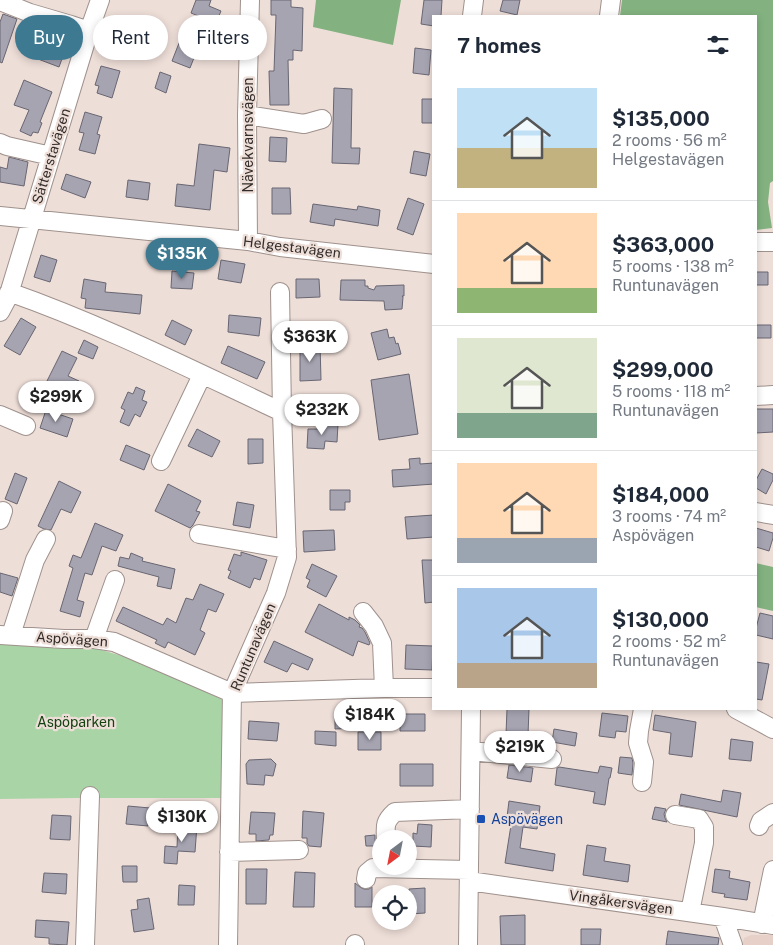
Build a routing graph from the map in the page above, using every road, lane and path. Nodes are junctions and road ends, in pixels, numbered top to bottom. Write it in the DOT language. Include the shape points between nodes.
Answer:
graph roads {
  1 [pos="100,0"];
  2 [pos="250,0"];
  3 [pos="474,0"];
  4 [pos="611,0"];
  5 [pos="0,1"];
  6 [pos="472,15"];
  7 [pos="609,15"];
  8 [pos="89,31"];
  9 [pos="247,115"];
  10 [pos="322,119"];
  11 [pos="0,143"];
  12 [pos="51,156"];
  13 [pos="0,216"];
  14 [pos="31,219"];
  15 [pos="248,241"];
  16 [pos="757,242"];
  17 [pos="773,242"];
  18 [pos="432,264"];
  19 [pos="9,292"];
  20 [pos="280,292"];
  21 [pos="0,312"];
  22 [pos="202,375"];
  23 [pos="773,395"];
  24 [pos="757,396"];
  25 [pos="282,412"];
  26 [pos="0,414"];
  27 [pos="26,426"];
  28 [pos="162,461"];
  29 [pos="757,512"];
  30 [pos="773,514"];
  31 [pos="199,534"];
  32 [pos="46,540"];
  33 [pos="287,549"];
  34 [pos="115,580"];
  35 [pos="363,612"];
  36 [pos="6,635"];
  37 [pos="94,639"];
  38 [pos="384,688"];
  39 [pos="432,688"];
  40 [pos="232,692"];
  41 [pos="471,710"];
  42 [pos="643,710"];
  43 [pos="738,710"];
  44 [pos="773,729"];
  45 [pos="471,751"];
  46 [pos="552,759"];
  47 [pos="642,782"];
  48 [pos="90,796"];
  49 [pos="470,809"];
  50 [pos="773,813"];
  51 [pos="675,816"];
  52 [pos="759,826"];
  53 [pos="385,830"];
  54 [pos="299,850"];
  55 [pos="229,852"];
  56 [pos="773,870"];
  57 [pos="469,875"];
  58 [pos="366,879"];
  59 [pos="690,912"];
  60 [pos="723,917"];
  61 [pos="768,925"];
  62 [pos="85,945"];
  63 [pos="228,945"];
  64 [pos="468,945"];
  65 [pos="733,945"];
  1 -- 8 [label="street, Sätterstavägen"];
  2 -- 9 [label="street, Nävekvarnsvägen"];
  3 -- 6 [label="street"];
  4 -- 7 [label="street"];
  5 -- 8 [label="street"];
  8 -- 12 [label="street, Sätterstavägen"];
  9 -- 10 [label="street" via="304,124"];
  9 -- 15 [label="street, Nävekvarnsvägen"];
  11 -- 12 [label="street"];
  12 -- 14 [label="street, Sätterstavägen"];
  13 -- 14 [label="street, Helgestavägen"];
  14 -- 15 [label="street, Helgestavägen"];
  14 -- 19 [label="street, Sätterstavägen"];
  15 -- 18 [label="street, Helgestavägen"];
  16 -- 17 [label="street"];
  19 -- 21 [label="street, Sätterstavägen"];
  19 -- 22 [label="street" via="132,342"];
  20 -- 25 [label="street, Runtunavägen"];
  22 -- 25 [label="street"];
  22 -- 28 [label="street"];
  23 -- 24 [label="street"];
  25 -- 33 [label="street, Runtunavägen"];
  26 -- 27 [label="street"];
  29 -- 30 [label="street"];
  31 -- 33 [label="street"];
  32 -- 36 [label="street"];
  33 -- 40 [label="street, Runtunavägen" via="276,593"];
  34 -- 37 [label="street"];
  35 -- 38 [label="street" via="382,643"];
  36 -- 37 [label="street, Aspövägen"];
  37 -- 40 [label="street, Aspövägen" via="114,642"];
  38 -- 39 [label="street, Aspövägen"];
  38 -- 40 [label="street, Aspövägen"];
  40 -- 55 [label="street, Runtunavägen"];
  41 -- 45 [label="street"];
  42 -- 47 [label="street" via="638,743 644,762"];
  43 -- 44 [label="street"];
  45 -- 46 [label="street"];
  45 -- 49 [label="street"];
  48 -- 62 [label="street"];
  49 -- 53 [label="street" via="395,812 388,819"];
  49 -- 57 [label="street"];
  50 -- 52 [label="street"];
  51 -- 59 [label="street" via="699,820 704,827 704,843"];
  54 -- 55 [label="street"];
  55 -- 63 [label="street, Runtunavägen"];
  56 -- 61 [label="street"];
  57 -- 58 [label="street, Vingåkersvägen" via="372,868 366,873"];
  57 -- 59 [label="street, Vingåkersvägen"];
  57 -- 64 [label="street"];
  59 -- 60 [label="street, Vingåkersvägen"];
  60 -- 61 [label="street, Vingåkersvägen"];
  60 -- 65 [label="street"];
}
